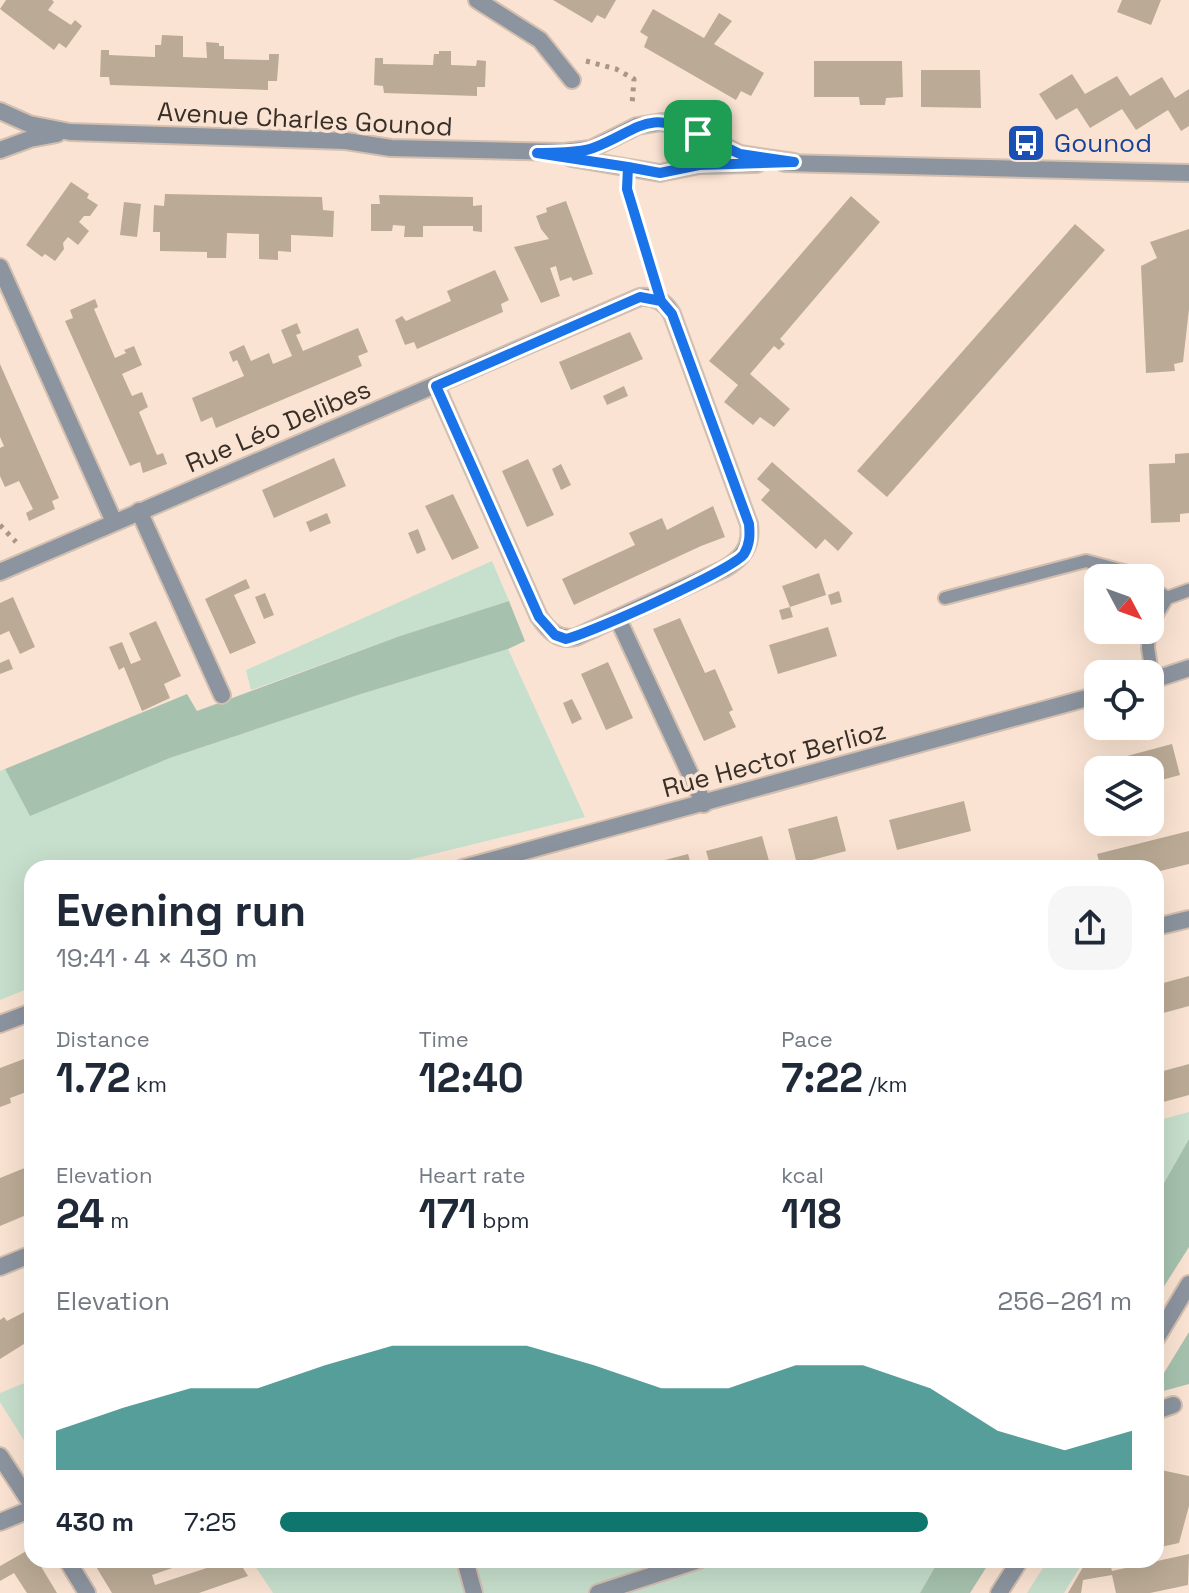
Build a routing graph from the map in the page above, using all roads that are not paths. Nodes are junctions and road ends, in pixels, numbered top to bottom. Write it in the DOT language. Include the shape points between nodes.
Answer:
graph roads {
  1 [pos="477,0"];
  2 [pos="572,80"];
  3 [pos="0,111"];
  4 [pos="70,132"];
  5 [pos="0,150"];
  6 [pos="537,153"];
  7 [pos="794,162"];
  8 [pos="1189,173"];
  9 [pos="0,267"];
  10 [pos="436,386"];
  11 [pos="139,511"];
  12 [pos="114,522"];
  13 [pos="1097,564"];
  14 [pos="0,572"];
  15 [pos="1189,590"];
  16 [pos="1164,596"];
  17 [pos="945,598"];
  18 [pos="1167,598"];
  19 [pos="1164,603"];
  20 [pos="618,619"];
  21 [pos="1189,668"];
  22 [pos="1164,676"];
  23 [pos="222,695"];
  24 [pos="1084,699"];
  25 [pos="704,804"];
  26 [pos="493,860"];
  27 [pos="1189,919"];
  28 [pos="1164,925"];
  29 [pos="24,1015"];
  30 [pos="0,1024"];
  31 [pos="24,1257"];
  32 [pos="0,1267"];
  33 [pos="1189,1284"];
  34 [pos="1164,1326"];
  35 [pos="1173,1405"];
  36 [pos="1164,1408"];
  37 [pos="0,1456"];
  38 [pos="24,1494"];
  39 [pos="24,1511"];
  40 [pos="0,1522"];
  41 [pos="72,1568"];
  42 [pos="467,1568"];
  43 [pos="675,1568"];
  44 [pos="1015,1568"];
  45 [pos="87,1593"];
  46 [pos="474,1593"];
  47 [pos="598,1593"];
  48 [pos="999,1593"];
  1 -- 2 [label="street" via="528,30"];
  3 -- 4 [label="street, Avenue Charles Gounod" via="29,124"];
  4 -- 5 [label="street, Avenue Charles Gounod"];
  4 -- 6 [label="street, Avenue Charles Gounod"];
  6 -- 7 [label="street, Avenue Charles Gounod" via="660,173 699,165"];
  6 -- 7 [label="street, Avenue Charles Gounod" via="591,149 653,121 670,123 740,154"];
  7 -- 8 [label="street, Avenue Charles Gounod"];
  9 -- 12 [label="street"];
  10 -- 11 [label="street, Rue Léo Delibes"];
  10 -- 20 [label="street" via="539,617 566,639"];
  10 -- 20 [label="street, Rue Léo Delibes" via="640,297 661,301 672,314 749,524 749,544 724,569"];
  11 -- 12 [label="street, Rue Léo Delibes"];
  11 -- 23 [label="street"];
  12 -- 14 [label="street, Rue Léo Delibes"];
  13 -- 17 [label="lane" via="1086,561"];
  15 -- 18 [label="lane"];
  16 -- 18 [label="lane"];
  18 -- 19 [label="lane"];
  20 -- 25 [label="street"];
  21 -- 22 [label="street"];
  24 -- 25 [label="street, Rue Hector Berlioz"];
  25 -- 26 [label="street, Rue Hector Berlioz"];
  27 -- 28 [label="street"];
  29 -- 30 [label="street"];
  31 -- 32 [label="street"];
  33 -- 34 [label="street"];
  35 -- 36 [label="street"];
  37 -- 38 [label="street"];
  39 -- 40 [label="street"];
  41 -- 45 [label="street"];
  42 -- 46 [label="street"];
  43 -- 47 [label="street"];
  44 -- 48 [label="street"];
}
